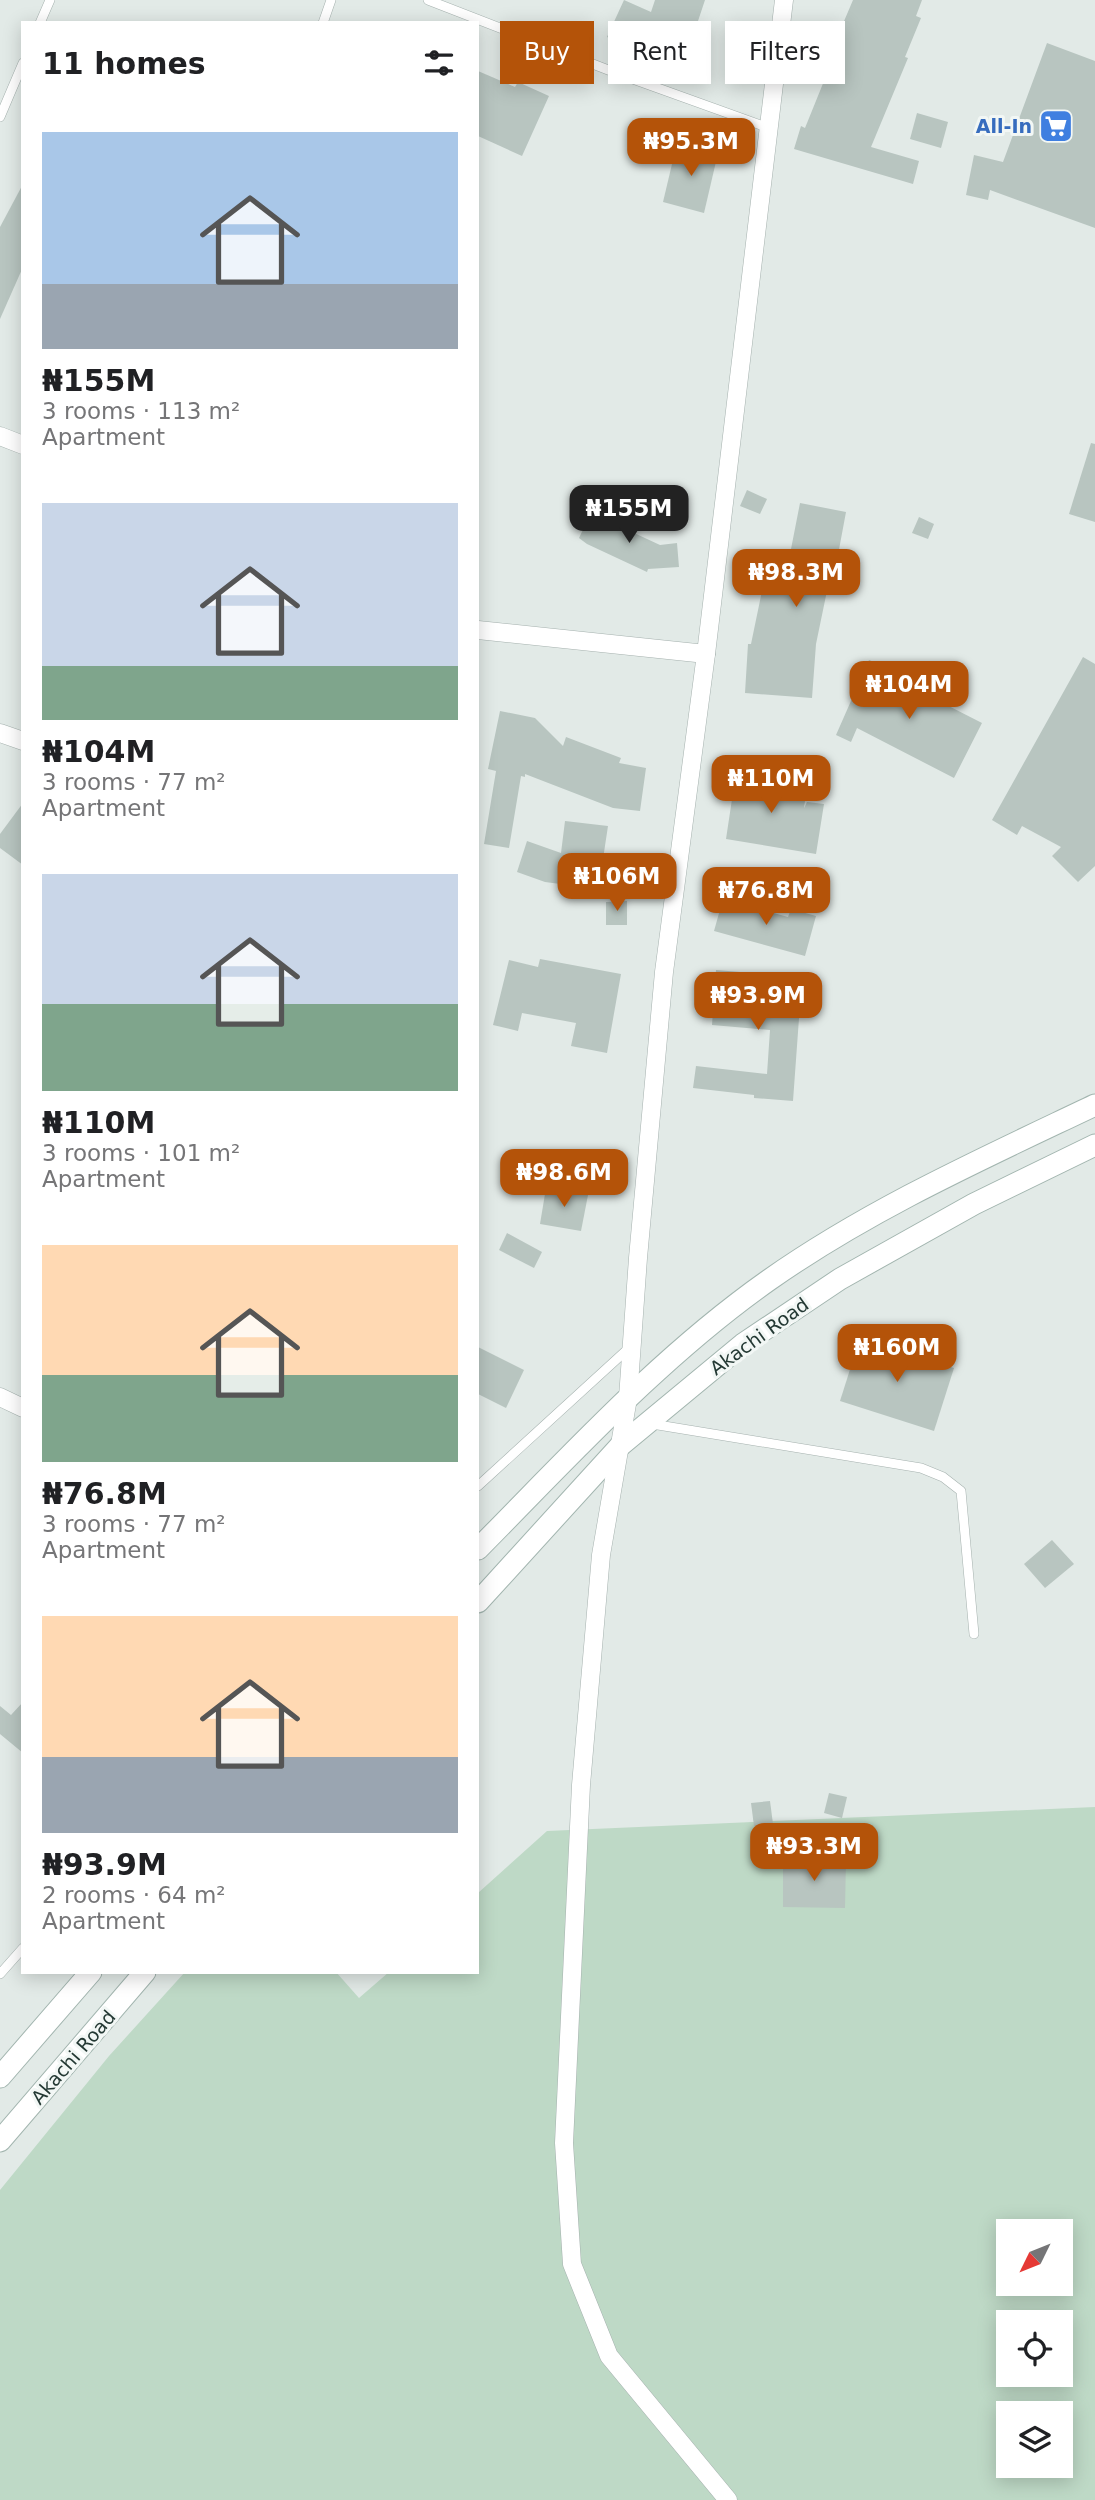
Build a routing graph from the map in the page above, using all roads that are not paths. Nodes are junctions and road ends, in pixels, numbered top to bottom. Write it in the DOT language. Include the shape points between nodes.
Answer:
graph roads {
  1 [pos="50,0"];
  2 [pos="331,0"];
  3 [pos="428,0"];
  4 [pos="784,0"];
  5 [pos="41,21"];
  6 [pos="324,21"];
  7 [pos="21,68"];
  8 [pos="0,117"];
  9 [pos="769,128"];
  10 [pos="0,436"];
  11 [pos="21,444"];
  12 [pos="479,630"];
  13 [pos="706,654"];
  14 [pos="0,733"];
  15 [pos="21,740"];
  16 [pos="1095,1105"];
  17 [pos="1095,1145"];
  18 [pos="631,1347"];
  19 [pos="0,1397"];
  20 [pos="628,1398"];
  21 [pos="21,1407"];
  22 [pos="647,1423"];
  23 [pos="621,1445"];
  24 [pos="479,1485"];
  25 [pos="479,1548"];
  26 [pos="479,1601"];
  27 [pos="974,1634"];
  28 [pos="21,1950"];
  29 [pos="0,1974"];
  30 [pos="89,1974"];
  31 [pos="143,1974"];
  32 [pos="0,2077"];
  33 [pos="0,2141"];
  34 [pos="728,2500"];
  1 -- 5 [label="lane"];
  2 -- 6 [label="lane"];
  3 -- 9 [label="lane"];
  4 -- 9 [label="street"];
  7 -- 8 [label="lane"];
  9 -- 13 [label="street"];
  10 -- 11 [label="street"];
  12 -- 13 [label="street"];
  13 -- 18 [label="street" via="664,972"];
  14 -- 15 [label="street"];
  16 -- 20 [label="main road, Akachi Road" via="947,1175 824,1245 692,1339"];
  17 -- 22 [label="main road, Akachi Road" via="974,1204 840,1279 743,1344"];
  18 -- 20 [label="street"];
  18 -- 24 [label="lane"];
  19 -- 21 [label="street"];
  20 -- 23 [label="street"];
  20 -- 25 [label="main road, Akachi Road"];
  22 -- 23 [label="main road, Akachi Road"];
  22 -- 27 [label="lane" via="921,1468 943,1477 961,1491"];
  23 -- 26 [label="main road, Akachi Road"];
  23 -- 34 [label="street" via="601,1555 581,1785 564,2143 572,2264 609,2356"];
  28 -- 29 [label="lane"];
  30 -- 32 [label="main road"];
  31 -- 33 [label="main road, Akachi Road"];
}
